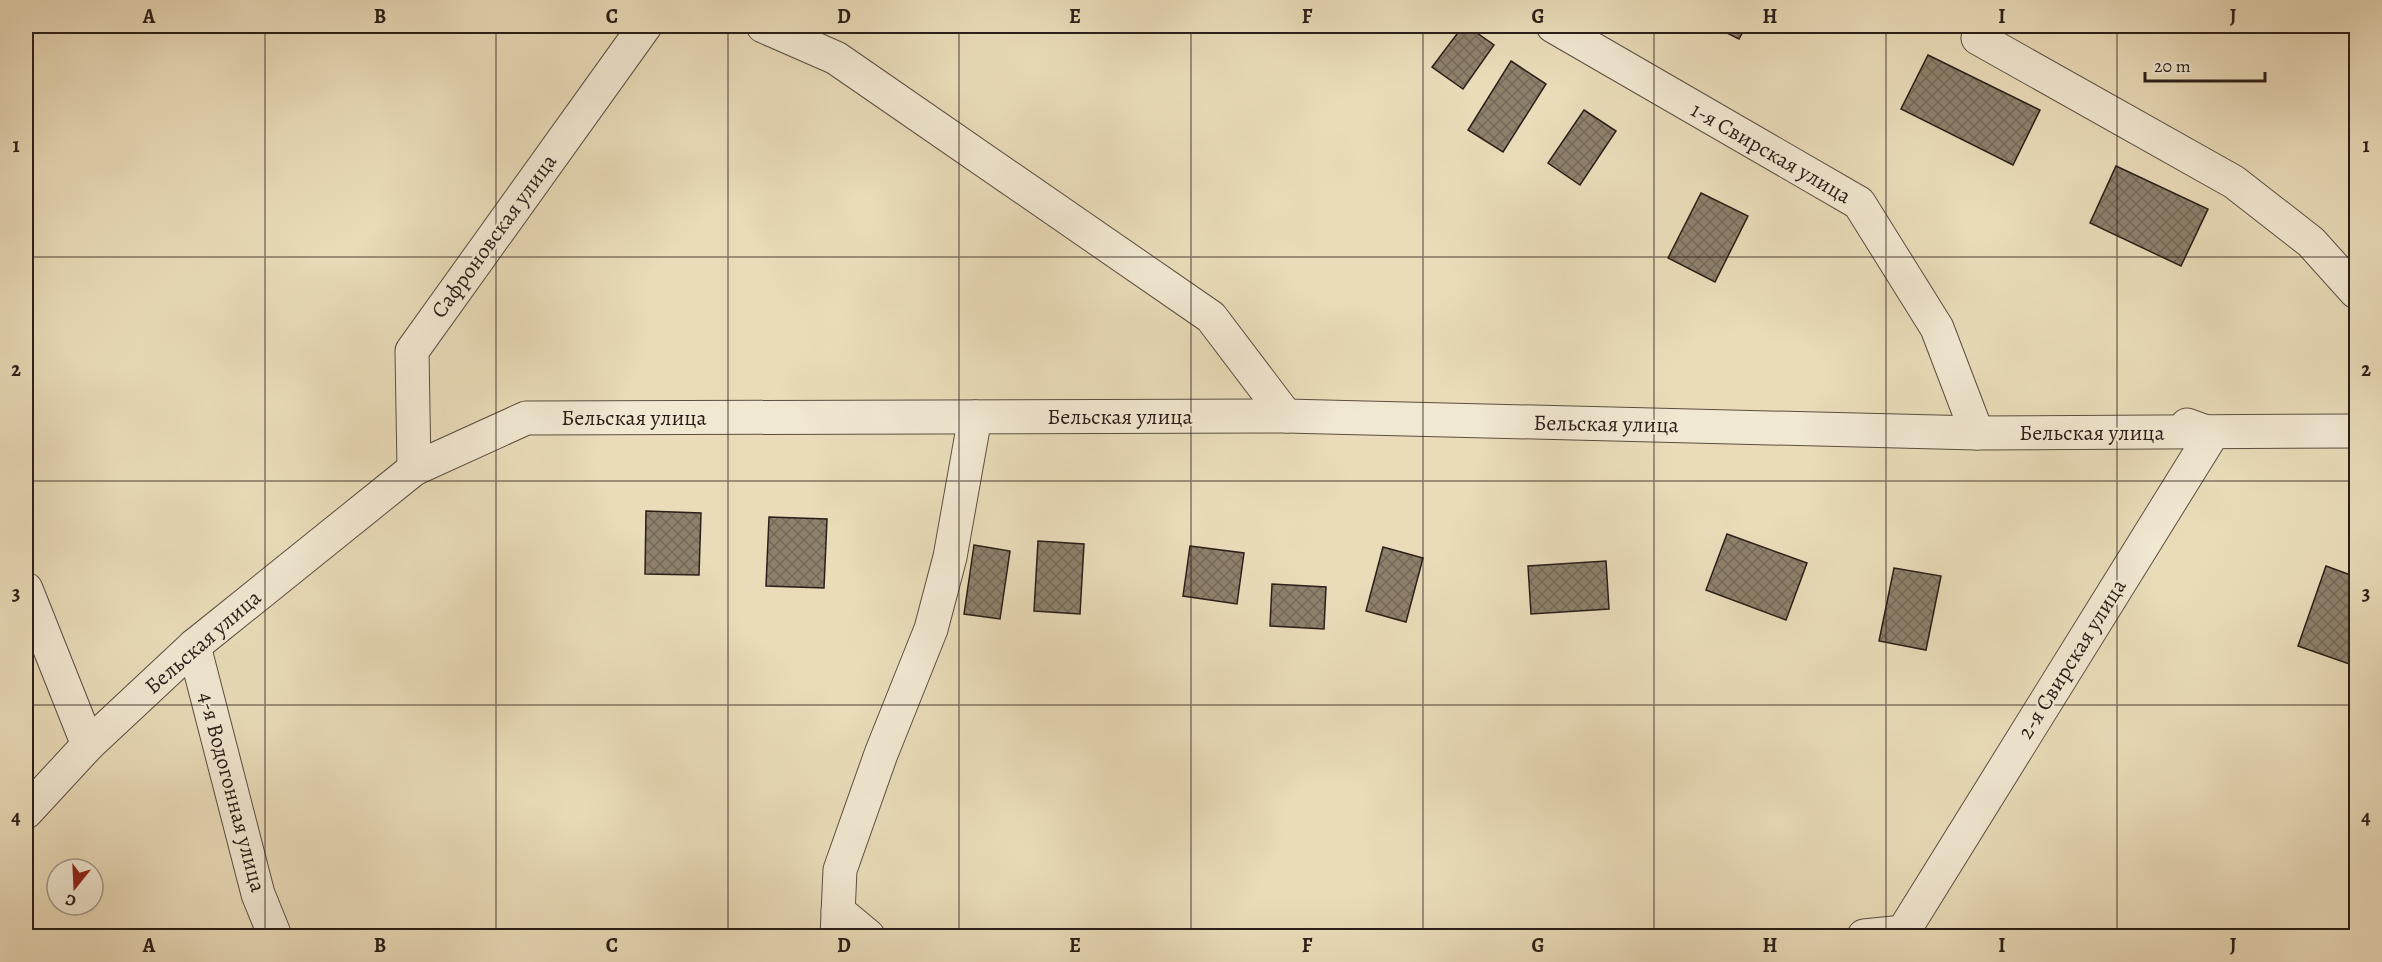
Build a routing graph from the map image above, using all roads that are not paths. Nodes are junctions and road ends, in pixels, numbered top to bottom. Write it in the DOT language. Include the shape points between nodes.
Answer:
graph roads {
  1 [pos="645,26"];
  2 [pos="763,26"];
  3 [pos="1553,26"];
  4 [pos="1978,38"];
  5 [pos="2356,292"];
  6 [pos="1286,416"];
  7 [pos="2160,416"];
  8 [pos="975,417"];
  9 [pos="2356,431"];
  10 [pos="1977,433"];
  11 [pos="2212,434"];
  12 [pos="414,469"];
  13 [pos="26,589"];
  14 [pos="194,645"];
  15 [pos="88,745"];
  16 [pos="26,812"];
  17 [pos="837,924"];
  18 [pos="1904,934"];
  19 [pos="275,936"];
  20 [pos="868,936"];
  21 [pos="1864,936"];
  1 -- 12 [label="street, Сафроновская улица" via="412,351"];
  2 -- 6 [label="street" via="836,58 1211,317"];
  3 -- 10 [label="street, 1-я Свирская улица" via="1859,202 1937,328"];
  4 -- 5 [label="street" via="2234,182 2311,243"];
  6 -- 8 [label="street, Бельская улица"];
  6 -- 10 [label="street, Бельская улица"];
  7 -- 11 [label="street"];
  8 -- 12 [label="street, Бельская улица" via="526,418"];
  8 -- 17 [label="street" via="950,557 931,629 840,870"];
  9 -- 11 [label="street, Бельская улица"];
  10 -- 11 [label="street, Бельская улица"];
  11 -- 18 [label="street, 2-я Свирская улица"];
  12 -- 14 [label="street, Бельская улица"];
  13 -- 15 [label="street"];
  14 -- 15 [label="street, Бельская улица"];
  14 -- 19 [label="street, 4-я Водогонная улица" via="258,894"];
  15 -- 16 [label="street, Бельская улица"];
  17 -- 20 [label="street"];
  18 -- 21 [label="street, 2-я Свирская улица"];
}
